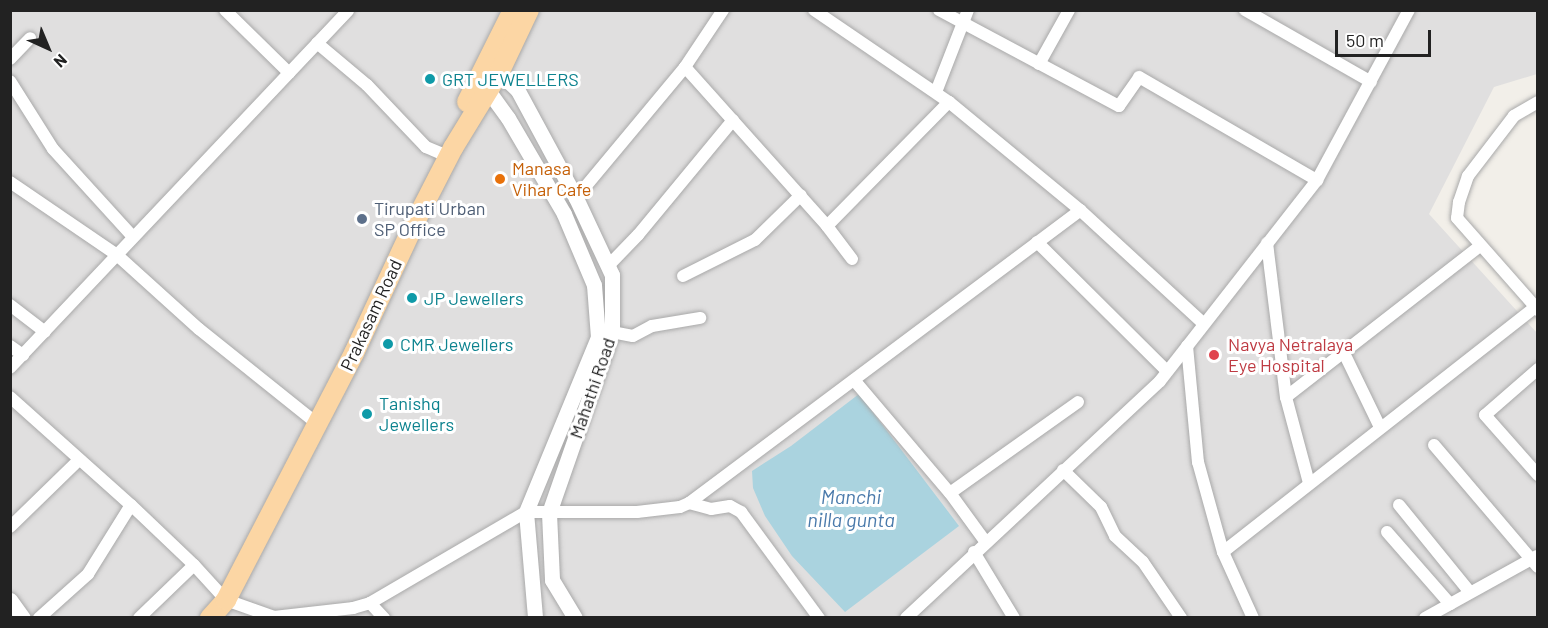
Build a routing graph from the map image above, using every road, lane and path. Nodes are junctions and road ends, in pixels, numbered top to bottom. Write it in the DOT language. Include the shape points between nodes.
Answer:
graph roads {
  1 [pos="225,10"];
  2 [pos="348,10"];
  3 [pos="513,10"];
  4 [pos="529,10"];
  5 [pos="723,10"];
  6 [pos="814,10"];
  7 [pos="939,10"];
  8 [pos="968,10"];
  9 [pos="1069,10"];
  10 [pos="1245,10"];
  11 [pos="1409,10"];
  12 [pos="962,23"];
  13 [pos="30,38"];
  14 [pos="317,43"];
  15 [pos="10,59"];
  16 [pos="1038,64"];
  17 [pos="493,67"];
  18 [pos="685,67"];
  19 [pos="289,73"];
  20 [pos="10,81"];
  21 [pos="1371,82"];
  22 [pos="482,87"];
  23 [pos="936,92"];
  24 [pos="949,102"];
  25 [pos="1538,102"];
  26 [pos="733,120"];
  27 [pos="440,153"];
  28 [pos="1317,180"];
  29 [pos="10,182"];
  30 [pos="801,195"];
  31 [pos="576,198"];
  32 [pos="1080,210"];
  33 [pos="827,226"];
  34 [pos="133,237"];
  35 [pos="1037,242"];
  36 [pos="1267,243"];
  37 [pos="1480,246"];
  38 [pos="117,255"];
  39 [pos="852,259"];
  40 [pos="609,265"];
  41 [pos="683,276"];
  42 [pos="10,305"];
  43 [pos="1536,309"];
  44 [pos="700,318"];
  45 [pos="1204,324"];
  46 [pos="45,332"];
  47 [pos="612,332"];
  48 [pos="10,346"];
  49 [pos="1186,346"];
  50 [pos="1344,353"];
  51 [pos="23,355"];
  52 [pos="10,368"];
  53 [pos="1538,369"];
  54 [pos="1167,371"];
  55 [pos="854,380"];
  56 [pos="10,397"];
  57 [pos="1286,397"];
  58 [pos="1078,402"];
  59 [pos="310,418"];
  60 [pos="1380,427"];
  61 [pos="1434,445"];
  62 [pos="79,460"];
  63 [pos="1063,470"];
  64 [pos="1538,475"];
  65 [pos="1309,483"];
  66 [pos="950,493"];
  67 [pos="689,503"];
  68 [pos="131,505"];
  69 [pos="1399,505"];
  70 [pos="526,512"];
  71 [pos="549,513"];
  72 [pos="10,527"];
  73 [pos="1387,532"];
  74 [pos="986,541"];
  75 [pos="974,552"];
  76 [pos="1223,552"];
  77 [pos="1536,561"];
  78 [pos="194,565"];
  79 [pos="1469,591"];
  80 [pos="223,596"];
  81 [pos="10,600"];
  82 [pos="370,603"];
  83 [pos="1450,604"];
  84 [pos="351,613"];
  85 [pos="23,618"];
  86 [pos="39,618"];
  87 [pos="139,618"];
  88 [pos="198,618"];
  89 [pos="210,618"];
  90 [pos="384,618"];
  91 [pos="535,618"];
  92 [pos="575,618"];
  93 [pos="819,618"];
  94 [pos="906,618"];
  95 [pos="1014,618"];
  96 [pos="1181,618"];
  97 [pos="1253,618"];
  98 [pos="1425,618"];
  1 -- 19 [label="street"];
  2 -- 14 [label="street"];
  3 -- 17 [label="main road, Prakasam Road"];
  4 -- 17 [label="main road, Prakasam Road"];
  5 -- 18 [label="street"];
  6 -- 23 [label="street"];
  7 -- 12 [label="street"];
  8 -- 12 [label="street"];
  9 -- 16 [label="street"];
  10 -- 21 [label="street"];
  11 -- 21 [label="street"];
  12 -- 16 [label="street"];
  12 -- 23 [label="street"];
  13 -- 15 [label="street"];
  14 -- 19 [label="street"];
  14 -- 27 [label="street" via="367,86 426,147"];
  16 -- 28 [label="street" via="1119,106 1139,77"];
  17 -- 22 [label="main road, Prakasam Road"];
  17 -- 31 [label="street, Mahathi Road" via="517,89"];
  18 -- 26 [label="street"];
  18 -- 31 [label="street"];
  19 -- 34 [label="street"];
  20 -- 34 [label="street" via="53,149"];
  21 -- 28 [label="street"];
  22 -- 27 [label="main road, Prakasam Road"];
  22 -- 70 [label="street, Mahathi Road" via="508,118 564,214 594,285 598,337"];
  22 -- 80 [label="main road, Prakasam Road" via="354,353"];
  23 -- 24 [label="street"];
  24 -- 32 [label="street"];
  24 -- 33 [label="street"];
  25 -- 37 [label="street" via="1514,116 1468,176 1457,218"];
  26 -- 30 [label="street"];
  26 -- 40 [label="street"];
  27 -- 59 [label="main road, Prakasam Road"];
  28 -- 36 [label="street"];
  29 -- 38 [label="street"];
  30 -- 33 [label="street"];
  30 -- 41 [label="street" via="755,240"];
  31 -- 40 [label="street, Mahathi Road"];
  32 -- 35 [label="street"];
  32 -- 45 [label="street"];
  33 -- 39 [label="street"];
  34 -- 38 [label="street"];
  35 -- 54 [label="street"];
  35 -- 55 [label="street"];
  36 -- 45 [label="street"];
  36 -- 57 [label="street"];
  37 -- 43 [label="street"];
  37 -- 50 [label="street"];
  38 -- 46 [label="street"];
  38 -- 59 [label="street" via="199,329"];
  40 -- 47 [label="street, Mahathi Road" via="613,287"];
  42 -- 46 [label="street"];
  43 -- 60 [label="street"];
  44 -- 47 [label="street" via="652,326 633,336"];
  45 -- 49 [label="street"];
  46 -- 51 [label="street"];
  47 -- 71 [label="street, Mahathi Road"];
  48 -- 51 [label="street"];
  49 -- 54 [label="street"];
  49 -- 76 [label="street" via="1198,462"];
  50 -- 57 [label="street"];
  50 -- 60 [label="street"];
  51 -- 52 [label="street"];
  53 -- 64 [label="street" via="1485,414"];
  54 -- 63 [label="street"];
  55 -- 66 [label="street"];
  55 -- 67 [label="street"];
  56 -- 62 [label="street"];
  57 -- 65 [label="street"];
  58 -- 66 [label="street"];
  59 -- 80 [label="main road, Prakasam Road"];
  60 -- 65 [label="street"];
  61 -- 77 [label="street"];
  62 -- 68 [label="street"];
  62 -- 72 [label="street"];
  63 -- 74 [label="street"];
  63 -- 96 [label="street" via="1101,507 1115,536 1143,562"];
  65 -- 76 [label="street"];
  66 -- 74 [label="street"];
  67 -- 71 [label="street" via="637,512"];
  67 -- 93 [label="street" via="702,508 730,506 741,512"];
  68 -- 78 [label="street"];
  68 -- 86 [label="street" via="88,574"];
  69 -- 79 [label="street"];
  70 -- 71 [label="street"];
  70 -- 82 [label="street"];
  70 -- 91 [label="street, Mahathi Road"];
  71 -- 92 [label="street, Mahathi Road" via="552,580"];
  73 -- 83 [label="street"];
  74 -- 75 [label="street"];
  75 -- 94 [label="street"];
  75 -- 95 [label="street"];
  76 -- 97 [label="street"];
  77 -- 79 [label="street"];
  78 -- 80 [label="street"];
  78 -- 87 [label="street"];
  79 -- 83 [label="street"];
  80 -- 84 [label="street" via="274,617"];
  80 -- 88 [label="main road, Prakasam Road"];
  80 -- 89 [label="main road, Prakasam Road"];
  81 -- 85 [label="street"];
  82 -- 84 [label="street"];
  82 -- 90 [label="street"];
  83 -- 98 [label="street"];
}
